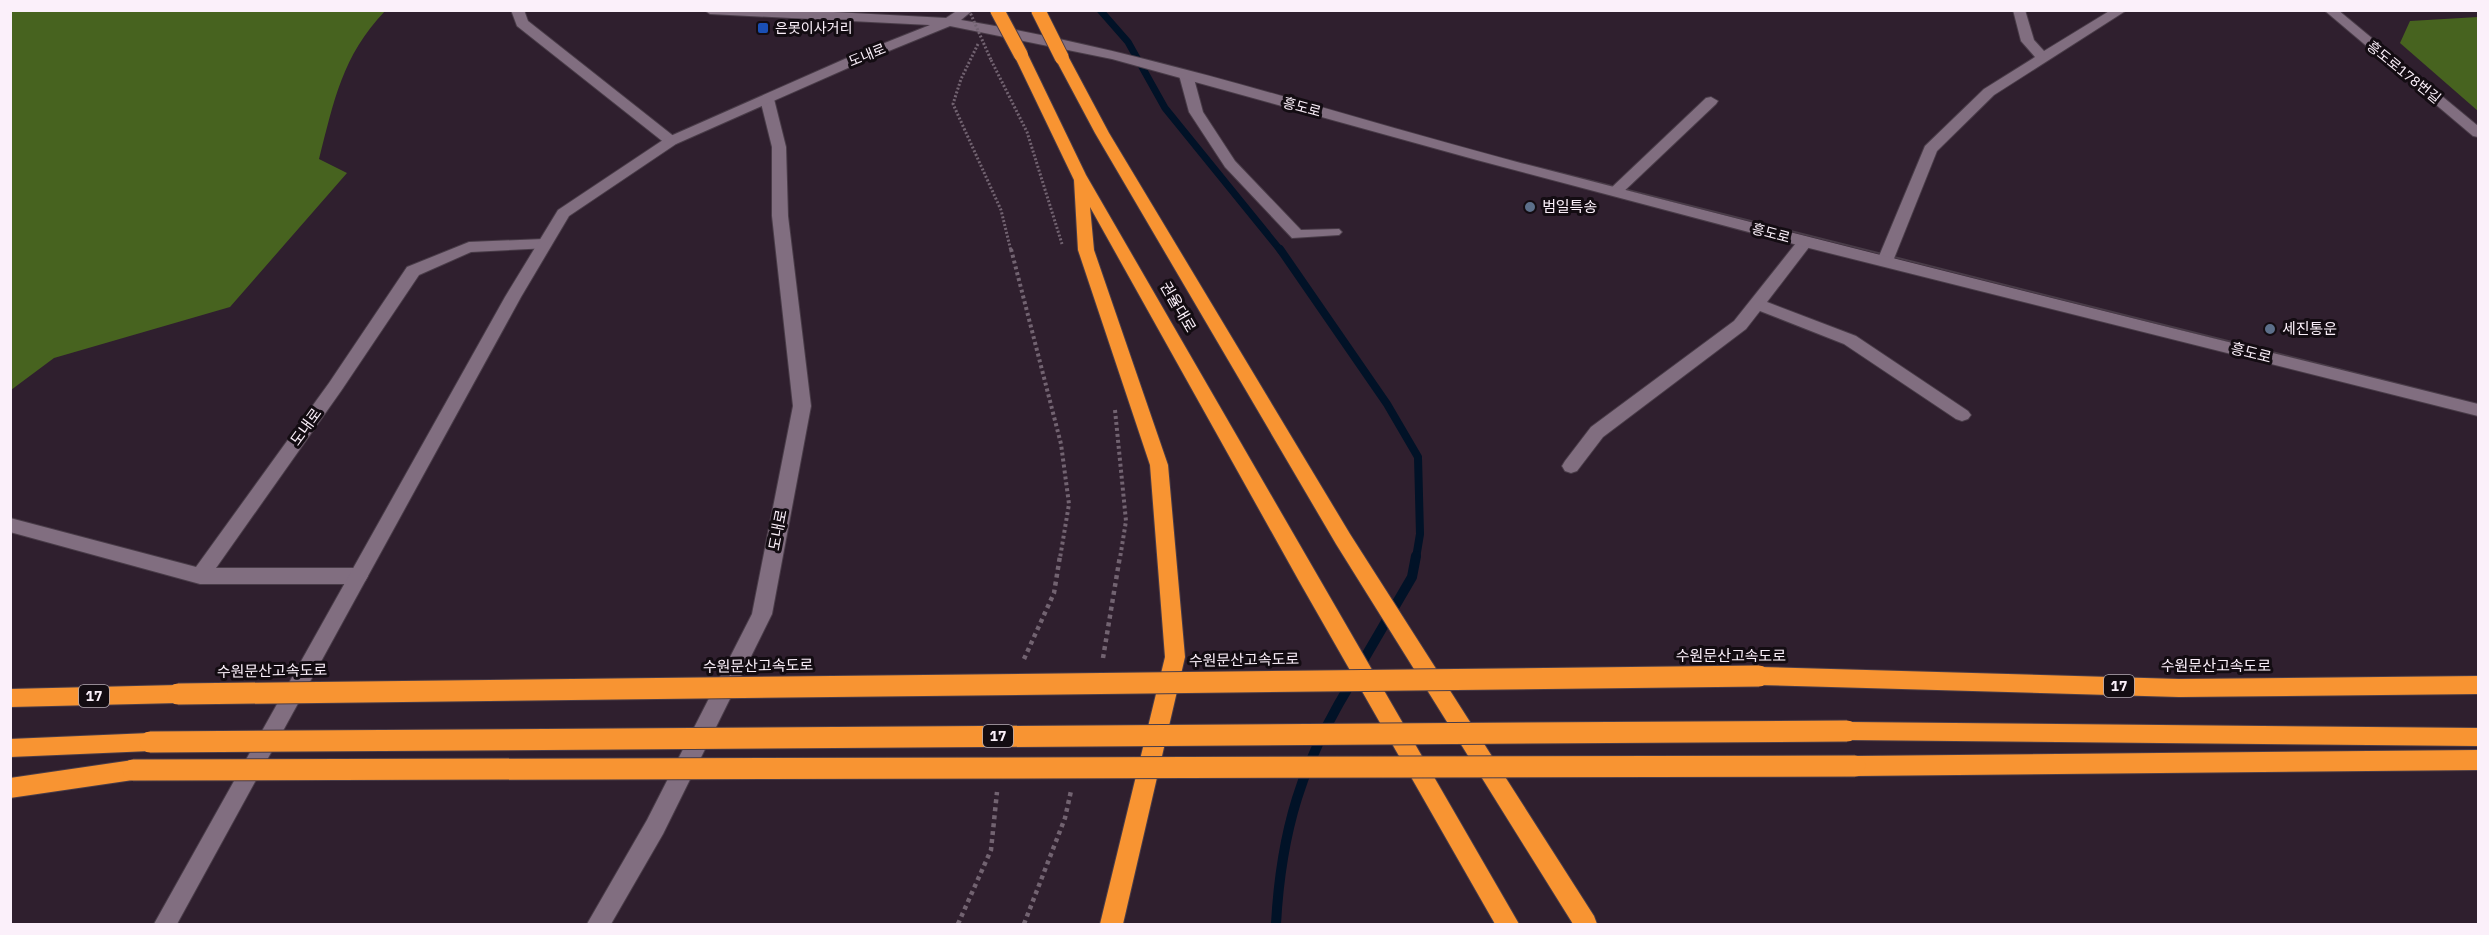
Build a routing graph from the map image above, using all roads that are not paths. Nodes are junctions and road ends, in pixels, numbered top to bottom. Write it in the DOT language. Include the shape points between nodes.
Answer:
graph roads {
  1 [pos="517,10"];
  2 [pos="710,10"];
  3 [pos="968,10"];
  4 [pos="997,10"];
  5 [pos="1038,10"];
  6 [pos="2019,10"];
  7 [pos="2121,10"];
  8 [pos="2330,10"];
  9 [pos="720,11"];
  10 [pos="949,22"];
  11 [pos="2042,57"];
  12 [pos="1180,74"];
  13 [pos="766,99"];
  14 [pos="1711,101"];
  15 [pos="2478,133"];
  16 [pos="671,141"];
  17 [pos="1079,175"];
  18 [pos="1615,192"];
  19 [pos="1334,232"];
  20 [pos="1805,242"];
  21 [pos="544,244"];
  22 [pos="1885,261"];
  23 [pos="1757,304"];
  24 [pos="2478,410"];
  25 [pos="1962,415"];
  26 [pos="1571,466"];
  27 [pos="10,525"];
  28 [pos="200,576"];
  29 [pos="358,576"];
  30 [pos="2478,685"];
  31 [pos="10,698"];
  32 [pos="2478,737"];
  33 [pos="10,748"];
  34 [pos="2478,760"];
  35 [pos="10,788"];
  36 [pos="165,924"];
  37 [pos="598,924"];
  38 [pos="1111,924"];
  39 [pos="1508,924"];
  40 [pos="1586,924"];
  1 -- 16 [label="street" via="522,23"];
  2 -- 9 [label="street, 흥도로"];
  3 -- 10 [label="street, 도내로"];
  4 -- 17 [label="highway, 권율대로, bridge"];
  5 -- 40 [label="highway, 권율대로, bridge" via="1083,101 1343,539"];
  6 -- 11 [label="street" via="2028,41"];
  7 -- 11 [label="street"];
  8 -- 15 [label="street, 흥도로178번길"];
  9 -- 10 [label="street, 흥도로"];
  10 -- 12 [label="street, 흥도로" via="1114,55"];
  10 -- 13 [label="street, 도내로"];
  11 -- 22 [label="street" via="1989,92 1930,149"];
  12 -- 18 [label="street, 흥도로"];
  12 -- 19 [label="street" via="1196,112 1237,172 1297,235"];
  13 -- 16 [label="street, 도내로"];
  13 -- 37 [label="street, 도내로" via="779,147 780,216 802,406 762,614 655,827"];
  14 -- 18 [label="street"];
  16 -- 21 [label="street, 도내로" via="563,213"];
  17 -- 38 [label="highway" via="1086,250 1159,465 1174,657"];
  17 -- 39 [label="highway, 권율대로, bridge"];
  18 -- 20 [label="street, 흥도로"];
  20 -- 22 [label="street, 흥도로"];
  20 -- 23 [label="street"];
  21 -- 28 [label="street, 도내로" via="468,247 413,271"];
  21 -- 29 [label="street, 도내로"];
  22 -- 24 [label="street, 흥도로"];
  23 -- 25 [label="street" via="1850,340"];
  23 -- 26 [label="street" via="1740,325 1597,432"];
  27 -- 28 [label="street"];
  28 -- 29 [label="street"];
  29 -- 36 [label="street, 도내로"];
  30 -- 31 [label="highway, 수원문산고속도로 / 17, bridge" via="2179,688 1759,676"];
  32 -- 33 [label="highway, 17, bridge" via="1847,731 150,742"];
  34 -- 35 [label="highway, bridge" via="1855,766 133,770"];
}
